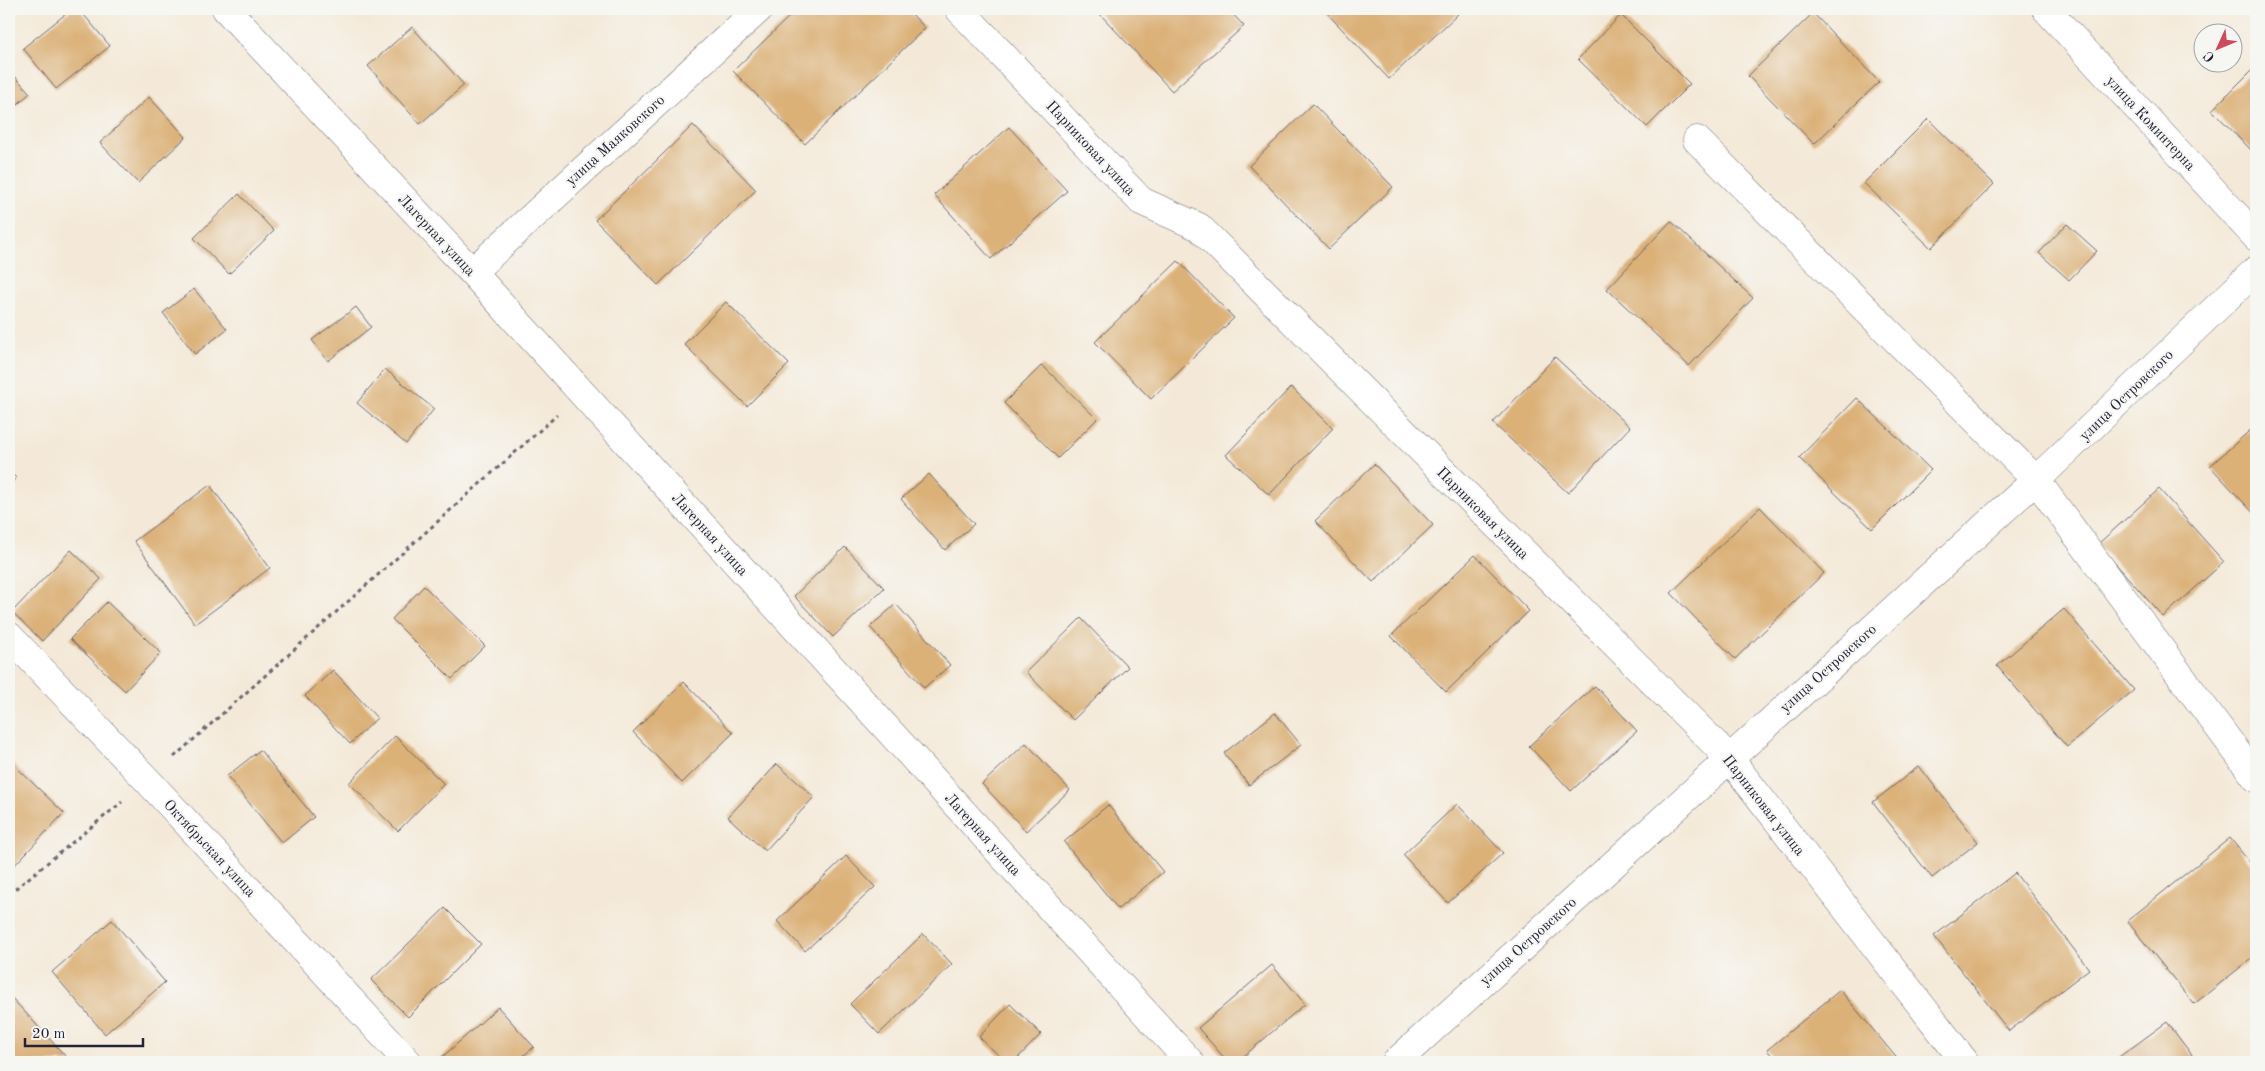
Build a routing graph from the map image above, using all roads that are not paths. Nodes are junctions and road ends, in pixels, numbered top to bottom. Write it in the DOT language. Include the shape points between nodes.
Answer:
graph roads {
  1 [pos="226,9"];
  2 [pos="759,9"];
  3 [pos="959,9"];
  4 [pos="2046,9"];
  5 [pos="1697,140"];
  6 [pos="2256,238"];
  7 [pos="2256,270"];
  8 [pos="472,272"];
  9 [pos="2036,480"];
  10 [pos="9,636"];
  11 [pos="1729,758"];
  12 [pos="2256,778"];
  13 [pos="408,1062"];
  14 [pos="1190,1062"];
  15 [pos="1396,1062"];
  16 [pos="1965,1062"];
  1 -- 8 [label="street, Лагерная улица"];
  2 -- 8 [label="street, улица Маяковского"];
  3 -- 11 [label="street, Парниковая улица" via="1141,201 1199,227"];
  4 -- 6 [label="street, улица Коминтерна"];
  5 -- 9 [label="street"];
  7 -- 9 [label="street, улица Островского"];
  8 -- 14 [label="street, Лагерная улица"];
  9 -- 11 [label="street, улица Островского"];
  9 -- 12 [label="street"];
  10 -- 13 [label="street, Октябрьская улица"];
  11 -- 15 [label="street, улица Островского"];
  11 -- 16 [label="street, Парниковая улица"];
}
